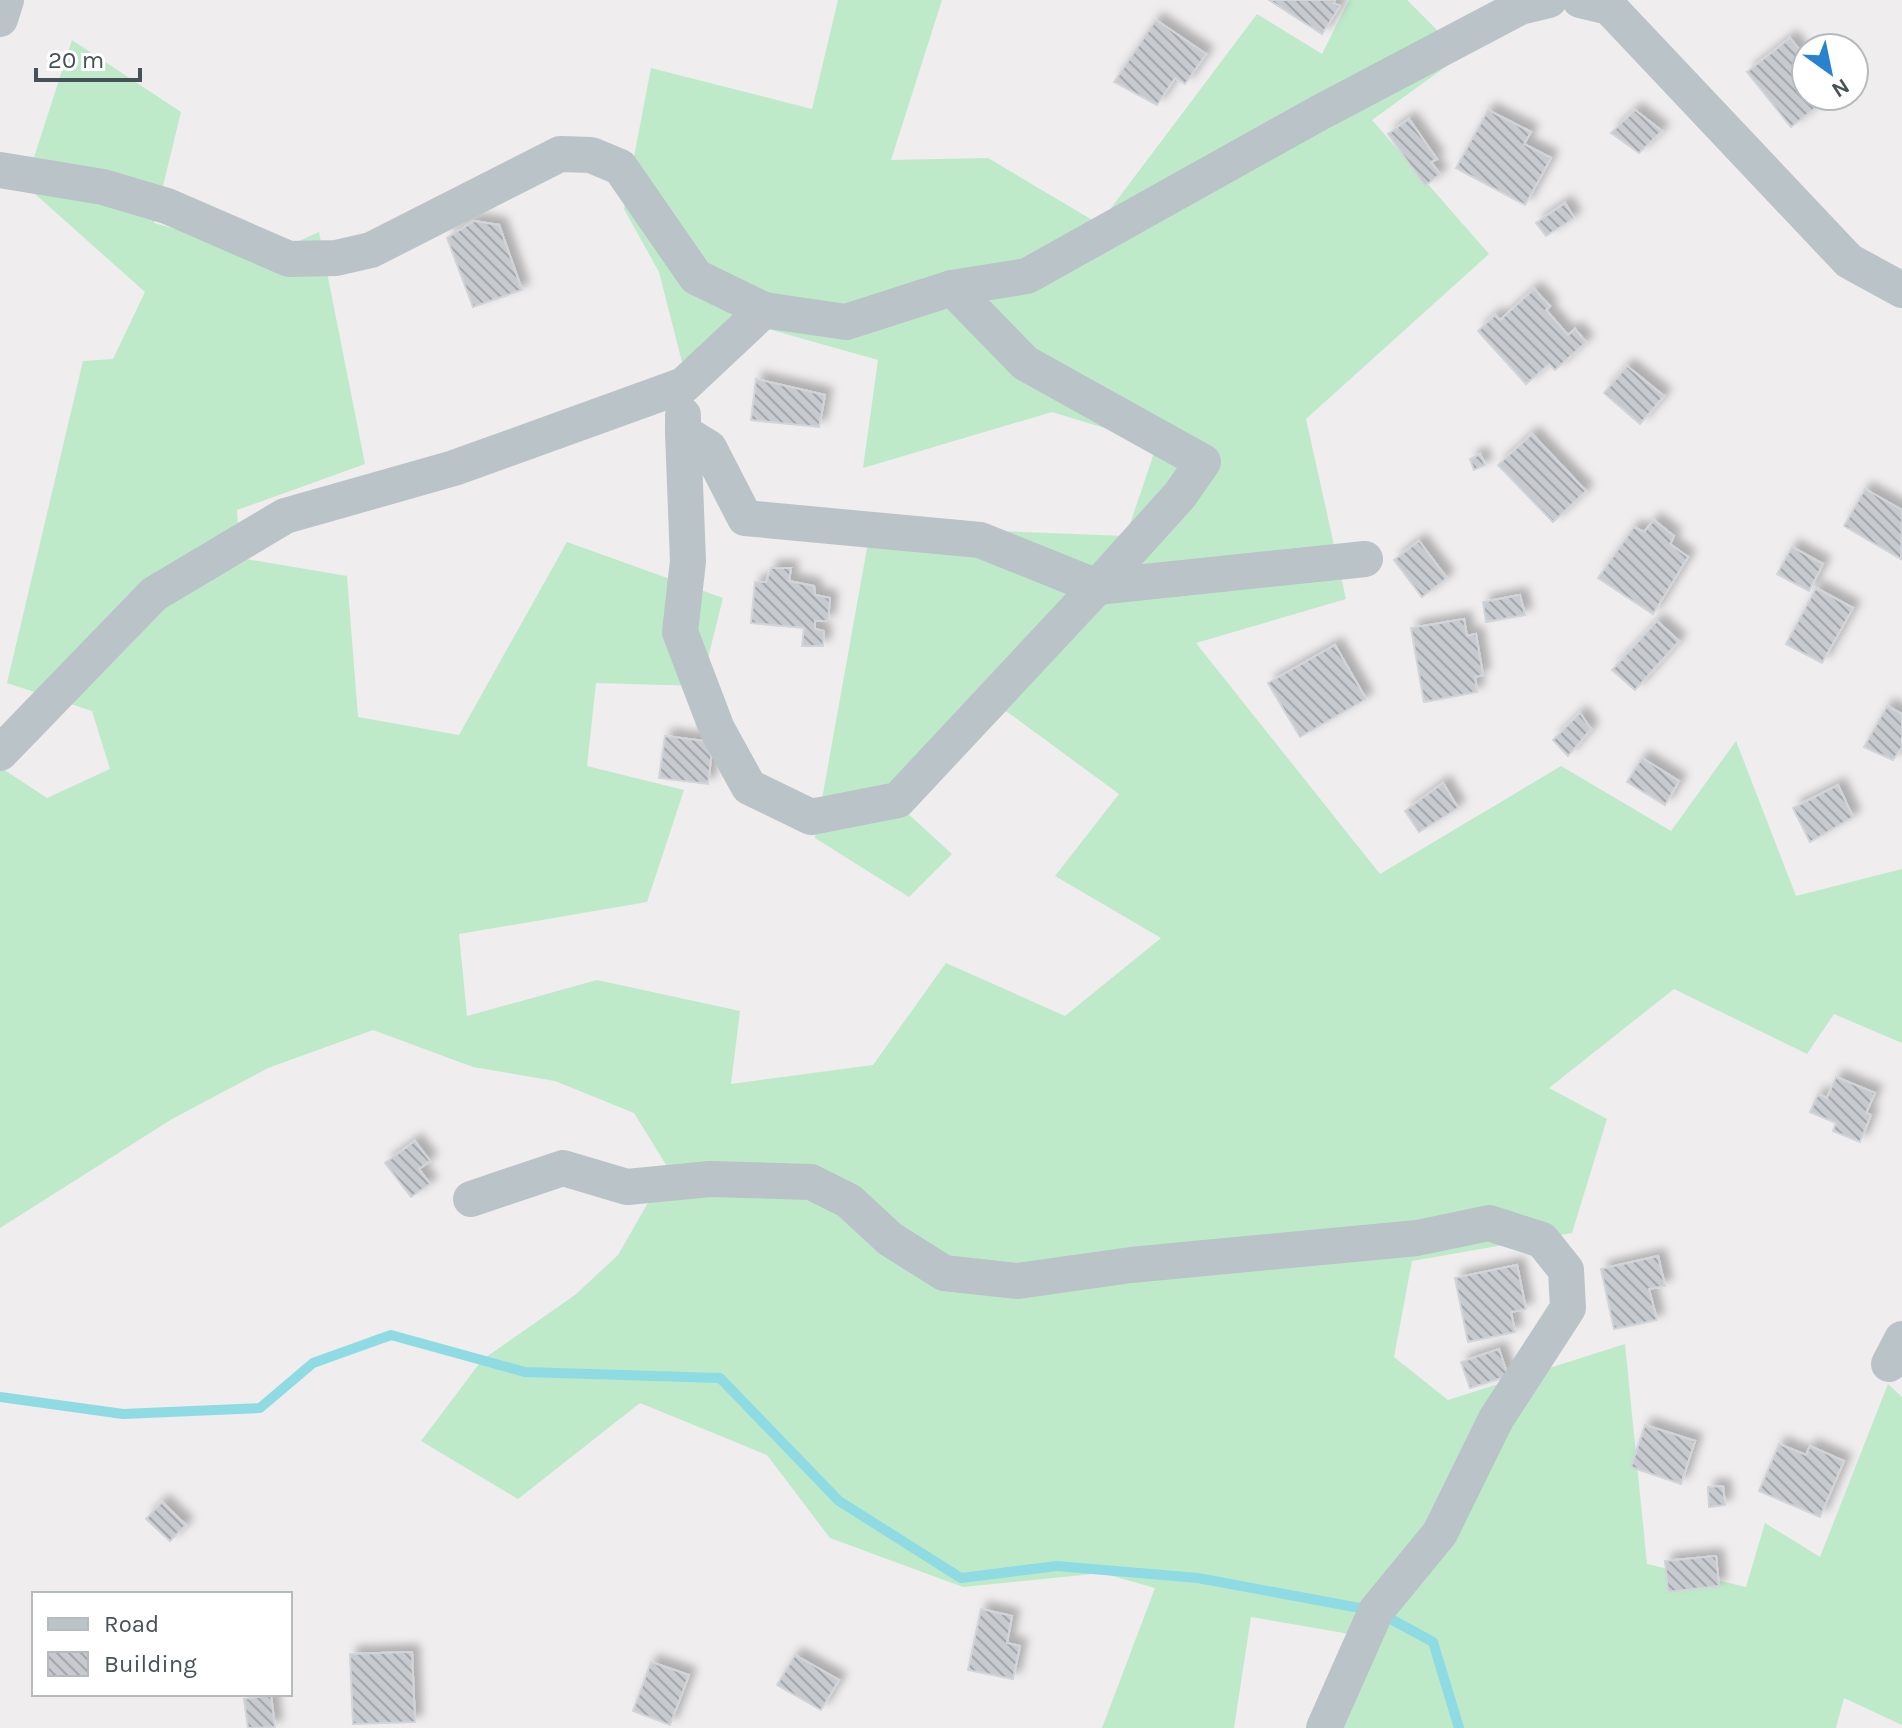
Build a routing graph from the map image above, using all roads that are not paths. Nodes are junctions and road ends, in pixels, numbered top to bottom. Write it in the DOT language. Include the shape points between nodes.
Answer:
graph roads {
  1 [pos="6,0"];
  2 [pos="1549,0"];
  3 [pos="1598,2"];
  4 [pos="0,19"];
  5 [pos="0,170"];
  6 [pos="952,288"];
  7 [pos="1902,290"];
  8 [pos="764,310"];
  9 [pos="684,385"];
  10 [pos="683,432"];
  11 [pos="1365,559"];
  12 [pos="1097,587"];
  13 [pos="0,753"];
  14 [pos="471,1199"];
  15 [pos="1324,1728"];
  1 -- 4 [label="street"];
  2 -- 6 [label="street" via="1520,7 1027,276"];
  3 -- 7 [label="street" via="1849,261"];
  5 -- 8 [label="street" via="103,187 167,206 289,259 336,258 371,250 560,154 591,155 620,167 696,277"];
  6 -- 8 [label="street" via="846,322"];
  6 -- 12 [label="street" via="1025,363 1203,462"];
  8 -- 9 [label="street"];
  9 -- 10 [label="street"];
  9 -- 13 [label="street" via="454,468 285,516 154,594"];
  10 -- 12 [label="street" via="709,448 745,518 980,540"];
  10 -- 12 [label="street" via="688,561 680,632 717,729 749,787 811,817 898,800"];
  11 -- 12 [label="street"];
  14 -- 15 [label="street" via="563,1168 627,1187 710,1179 811,1182 849,1201 890,1239 944,1273 1018,1281 1417,1238 1489,1223 1542,1240 1566,1270 1568,1308 1496,1419 1440,1533 1376,1611"];
}
